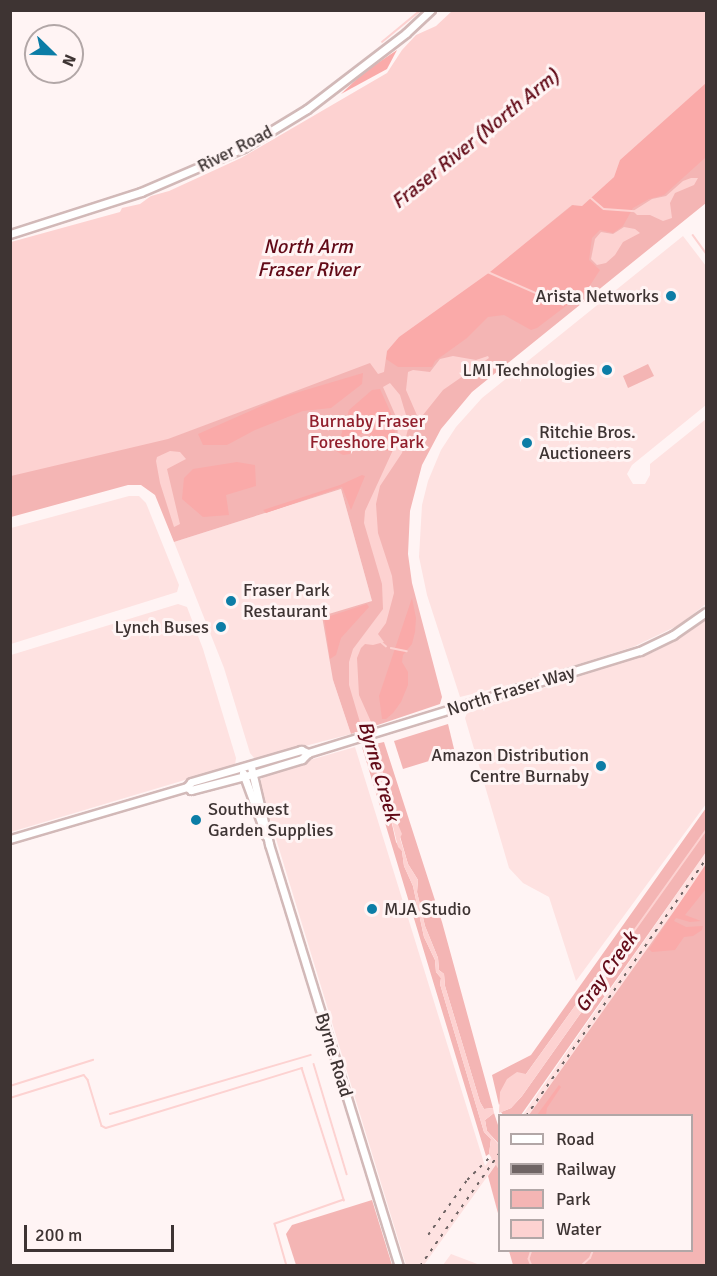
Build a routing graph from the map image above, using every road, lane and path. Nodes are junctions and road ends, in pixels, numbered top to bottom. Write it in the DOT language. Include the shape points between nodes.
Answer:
graph roads {
  1 [pos="431,10"];
  2 [pos="10,234"];
  3 [pos="706,612"];
  4 [pos="252,770"];
  5 [pos="243,773"];
  6 [pos="10,839"];
  7 [pos="269,844"];
  8 [pos="399,1266"];
  1 -- 2 [label="street, River Road" via="307,109 243,148 141,192"];
  3 -- 4 [label="street, North Fraser Way" via="673,635 639,651 308,753 302,759"];
  4 -- 5 [label="street, North Fraser Way"];
  4 -- 7 [label="street, Byrne Road"];
  5 -- 6 [label="street, North Fraser Way"];
  5 -- 7 [label="street, Byrne Road"];
  7 -- 8 [label="street, Byrne Road"];
}
